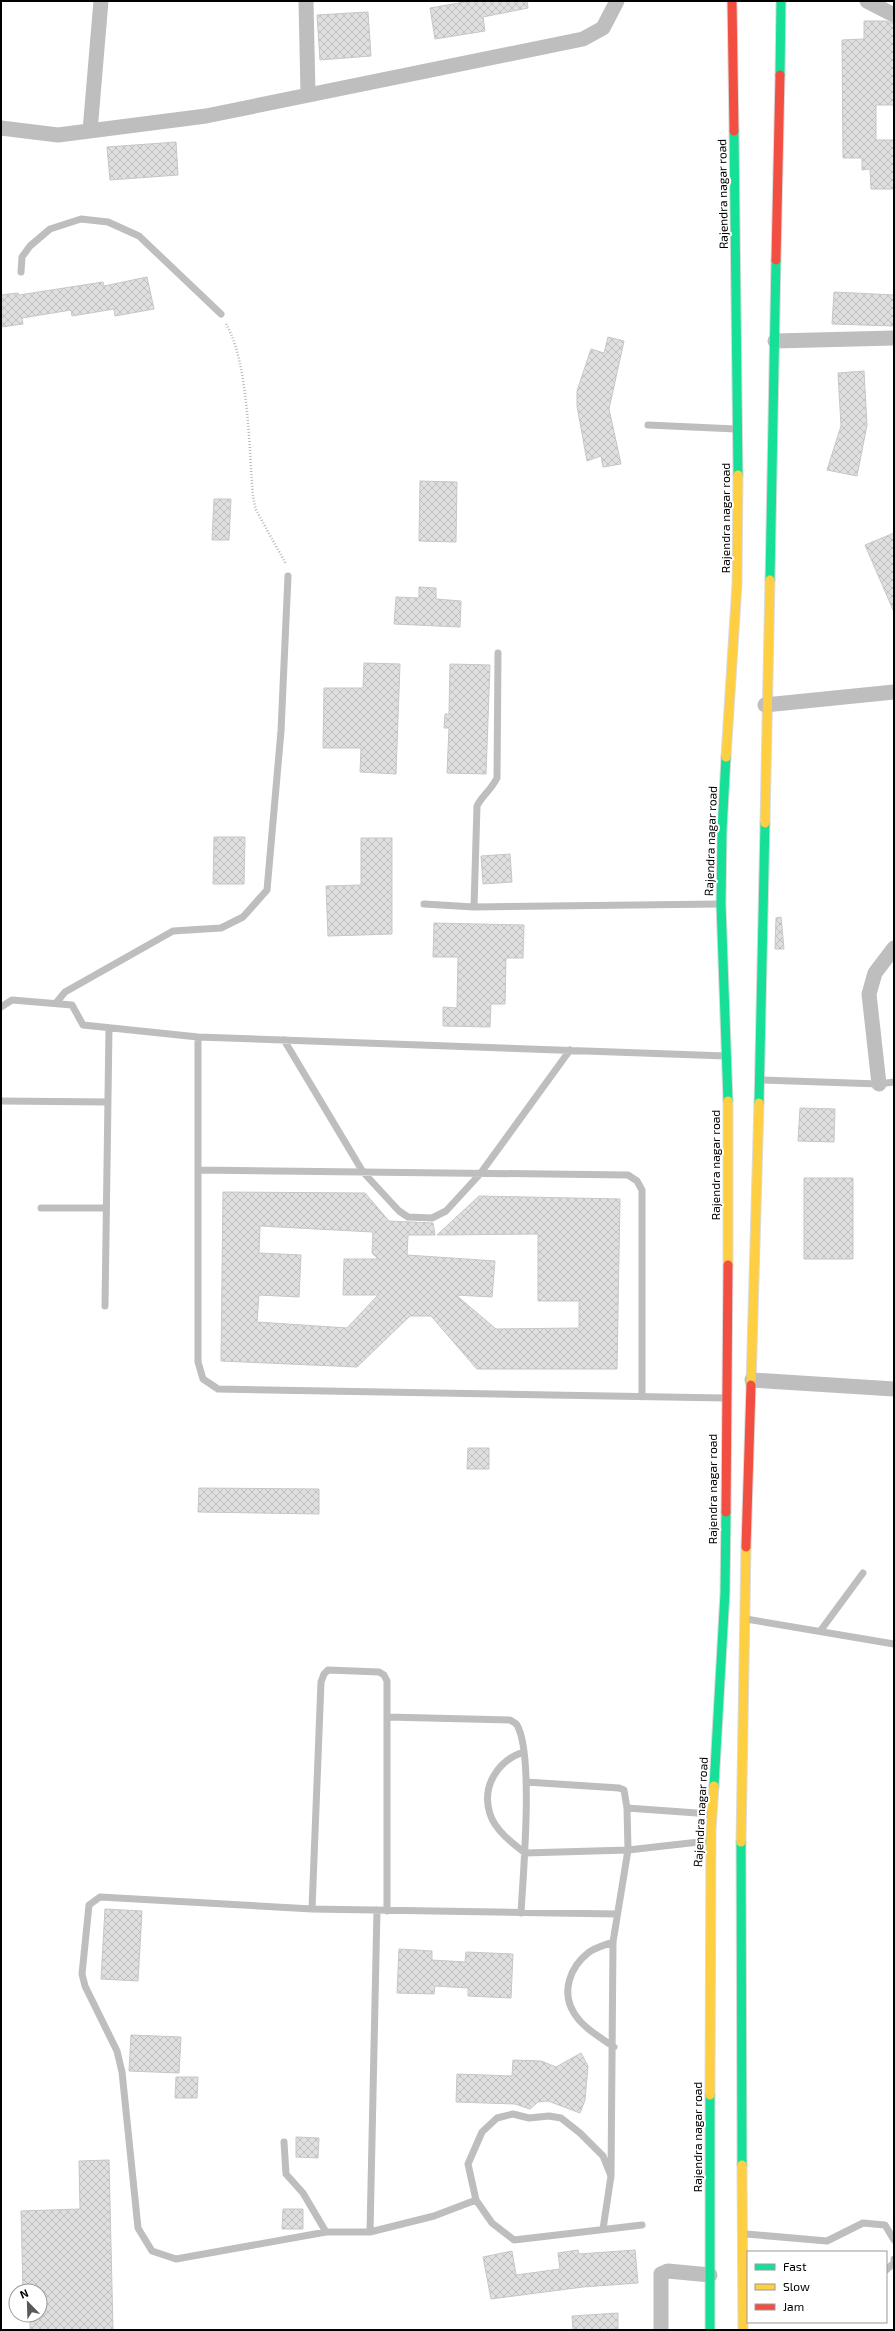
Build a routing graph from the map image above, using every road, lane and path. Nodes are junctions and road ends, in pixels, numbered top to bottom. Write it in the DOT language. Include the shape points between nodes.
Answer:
graph roads {
  1 [pos="101,1"];
  2 [pos="306,1"];
  3 [pos="617,1"];
  4 [pos="732,1"];
  5 [pos="781,1"];
  6 [pos="867,1"];
  7 [pos="894,15"];
  8 [pos="308,94"];
  9 [pos="1,128"];
  10 [pos="90,131"];
  11 [pos="21,272"];
  12 [pos="221,314"];
  13 [pos="894,338"];
  14 [pos="775,341"];
  15 [pos="648,425"];
  16 [pos="738,429"];
  17 [pos="288,576"];
  18 [pos="498,652"];
  19 [pos="894,692"];
  20 [pos="765,705"];
  21 [pos="424,904"];
  22 [pos="721,904"];
  23 [pos="474,907"];
  24 [pos="894,948"];
  25 [pos="56,1003"];
  26 [pos="1,1007"];
  27 [pos="110,1028"];
  28 [pos="198,1037"];
  29 [pos="284,1040"];
  30 [pos="570,1050"];
  31 [pos="728,1056"];
  32 [pos="760,1080"];
  33 [pos="894,1082"];
  34 [pos="879,1084"];
  35 [pos="1,1101"];
  36 [pos="108,1102"];
  37 [pos="198,1170"];
  38 [pos="363,1172"];
  39 [pos="480,1174"];
  40 [pos="41,1208"];
  41 [pos="106,1208"];
  42 [pos="105,1306"];
  43 [pos="752,1380"];
  44 [pos="894,1389"];
  45 [pos="642,1397"];
  46 [pos="726,1398"];
  47 [pos="863,1573"];
  48 [pos="744,1618"];
  49 [pos="821,1630"];
  50 [pos="894,1644"];
  51 [pos="387,1717"];
  52 [pos="523,1752"];
  53 [pos="526,1782"];
  54 [pos="627,1808"];
  55 [pos="712,1814"];
  56 [pos="711,1841"];
  57 [pos="628,1850"];
  58 [pos="525,1853"];
  59 [pos="312,1909"];
  60 [pos="377,1910"];
  61 [pos="387,1911"];
  62 [pos="521,1913"];
  63 [pos="617,1914"];
  64 [pos="613,1942"];
  65 [pos="614,2047"];
  66 [pos="284,2142"];
  67 [pos="611,2176"];
  68 [pos="476,2200"];
  69 [pos="642,2225"];
  70 [pos="603,2228"];
  71 [pos="326,2232"];
  72 [pos="370,2232"];
  73 [pos="744,2234"];
  74 [pos="894,2240"];
  75 [pos="746,2258"];
  76 [pos="894,2259"];
  77 [pos="887,2269"];
  78 [pos="710,2275"];
  79 [pos="661,2330"];
  80 [pos="710,2330"];
  81 [pos="743,2330"];
  1 -- 10 [label="street"];
  2 -- 8 [label="street"];
  3 -- 8 [label="street" via="603,28 583,39"];
  4 -- 16 [label="main road, Rajendra nagar road"];
  5 -- 14 [label="main road"];
  6 -- 7 [label="street"];
  8 -- 10 [label="street" via="206,116"];
  9 -- 10 [label="street" via="58,135"];
  11 -- 12 [label="lane" via="22,257 30,246 50,229 81,219 108,222 139,236"];
  12 -- 17 [label="path" via="232,334 243,381 256,510 286,563"];
  13 -- 14 [label="street"];
  14 -- 20 [label="main road"];
  15 -- 16 [label="lane"];
  16 -- 22 [label="main road, Rajendra nagar road" via="737,584 722,831"];
  17 -- 25 [label="lane" via="281,731 267,890 243,917 221,928 172,931 65,992"];
  18 -- 23 [label="lane" via="497,778 491,790 477,806"];
  19 -- 20 [label="street"];
  20 -- 32 [label="main road"];
  21 -- 23 [label="lane"];
  22 -- 23 [label="lane"];
  22 -- 31 [label="main road, Rajendra nagar road"];
  24 -- 34 [label="street" via="876,973 869,994"];
  25 -- 26 [label="lane" via="12,1000"];
  25 -- 27 [label="lane" via="72,1005 83,1025"];
  27 -- 28 [label="lane"];
  27 -- 36 [label="lane"];
  28 -- 29 [label="lane"];
  28 -- 37 [label="lane"];
  29 -- 30 [label="lane"];
  29 -- 38 [label="lane"];
  30 -- 31 [label="lane"];
  30 -- 39 [label="lane"];
  31 -- 46 [label="main road, Rajendra nagar road" via="732,1157"];
  32 -- 34 [label="lane"];
  32 -- 43 [label="main road" via="753,1158"];
  33 -- 34 [label="lane"];
  35 -- 36 [label="lane"];
  36 -- 41 [label="lane"];
  37 -- 38 [label="lane"];
  37 -- 45 [label="lane" via="198,1362 203,1379 218,1389"];
  38 -- 39 [label="lane"];
  38 -- 39 [label="lane" via="403,1215 432,1218 446,1211"];
  39 -- 45 [label="lane" via="628,1175 637,1181 642,1190"];
  40 -- 41 [label="lane"];
  41 -- 42 [label="lane"];
  43 -- 44 [label="street"];
  43 -- 48 [label="main road"];
  45 -- 46 [label="lane"];
  46 -- 55 [label="main road, Rajendra nagar road" via="725,1593"];
  47 -- 49 [label="lane"];
  48 -- 49 [label="lane"];
  48 -- 73 [label="main road" via="741,1828"];
  49 -- 50 [label="lane"];
  51 -- 52 [label="lane" via="510,1720 516,1723 519,1729"];
  51 -- 59 [label="lane" via="387,1681 384,1675 379,1672 328,1670 324,1674 321,1682"];
  51 -- 61 [label="lane"];
  52 -- 53 [label="lane"];
  52 -- 58 [label="lane" via="511,1756 497,1770 490,1780 487,1802 496,1825"];
  53 -- 54 [label="lane" via="619,1788 626,1794"];
  53 -- 58 [label="lane"];
  54 -- 55 [label="lane"];
  54 -- 57 [label="lane"];
  55 -- 56 [label="main road, Rajendra nagar road"];
  56 -- 57 [label="lane"];
  56 -- 78 [label="main road, Rajendra nagar road"];
  57 -- 58 [label="lane"];
  57 -- 63 [label="lane"];
  58 -- 62 [label="lane"];
  59 -- 60 [label="lane"];
  59 -- 71 [label="lane" via="100,1897 89,1905 82,1974 85,1986 117,2051 122,2072 138,2228 152,2251 176,2259"];
  60 -- 61 [label="lane"];
  60 -- 72 [label="lane"];
  61 -- 62 [label="lane"];
  62 -- 63 [label="lane"];
  63 -- 64 [label="lane"];
  64 -- 65 [label="lane"];
  64 -- 65 [label="lane" via="588,1952 576,1965 568,1980 568,1997 574,2012 588,2028"];
  65 -- 67 [label="lane"];
  66 -- 71 [label="lane" via="286,2174 303,2194"];
  67 -- 68 [label="lane" via="603,2156 561,2118 529,2118 513,2114 497,2118 482,2132 475,2144 468,2164"];
  67 -- 70 [label="lane"];
  68 -- 70 [label="lane" via="492,2223 514,2240"];
  68 -- 72 [label="lane" via="434,2216"];
  69 -- 70 [label="lane"];
  71 -- 72 [label="lane"];
  73 -- 74 [label="lane" via="827,2241 863,2223 885,2225"];
  73 -- 75 [label="main road"];
  75 -- 81 [label="main road"];
  76 -- 77 [label="lane" via="894,2263"];
  78 -- 79 [label="street" via="668,2271 661,2274"];
  78 -- 80 [label="main road, Rajendra nagar road"];
}
